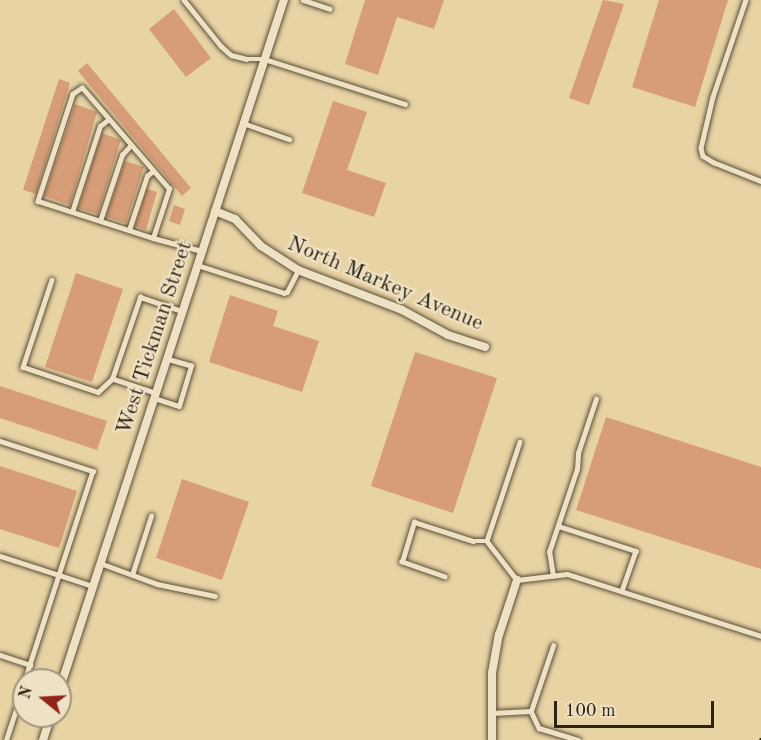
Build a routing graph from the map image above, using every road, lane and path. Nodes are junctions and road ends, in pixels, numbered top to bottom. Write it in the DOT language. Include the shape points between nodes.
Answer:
graph roads {
  1 [pos="184,0"];
  2 [pos="284,0"];
  3 [pos="303,0"];
  4 [pos="746,0"];
  5 [pos="330,9"];
  6 [pos="264,59"];
  7 [pos="405,104"];
  8 [pos="109,119"];
  9 [pos="243,123"];
  10 [pos="289,139"];
  11 [pos="131,145"];
  12 [pos="153,171"];
  13 [pos="761,181"];
  14 [pos="215,211"];
  15 [pos="72,212"];
  16 [pos="100,221"];
  17 [pos="129,230"];
  18 [pos="153,238"];
  19 [pos="202,251"];
  20 [pos="197,265"];
  21 [pos="298,270"];
  22 [pos="52,279"];
  23 [pos="182,311"];
  24 [pos="485,347"];
  25 [pos="167,359"];
  26 [pos="112,379"];
  27 [pos="154,396"];
  28 [pos="596,399"];
  29 [pos="0,441"];
  30 [pos="520,442"];
  31 [pos="151,516"];
  32 [pos="558,526"];
  33 [pos="487,541"];
  34 [pos="0,556"];
  35 [pos="100,564"];
  36 [pos="59,575"];
  37 [pos="132,575"];
  38 [pos="553,576"];
  39 [pos="445,577"];
  40 [pos="517,580"];
  41 [pos="93,586"];
  42 [pos="622,591"];
  43 [pos="215,596"];
  44 [pos="761,636"];
  45 [pos="553,645"];
  46 [pos="0,655"];
  47 [pos="30,665"];
  48 [pos="29,668"];
  49 [pos="66,668"];
  50 [pos="531,711"];
  51 [pos="491,712"];
  52 [pos="12,722"];
  53 [pos="6,740"];
  54 [pos="492,740"];
  55 [pos="578,740"];
  1 -- 6 [label="lane" via="231,54"];
  2 -- 6 [label="street, West Tickman Street"];
  3 -- 5 [label="lane"];
  4 -- 13 [label="lane" via="713,97 701,148 703,156 713,162"];
  6 -- 7 [label="lane"];
  6 -- 9 [label="street, West Tickman Street"];
  8 -- 11 [label="lane"];
  8 -- 15 [label="lane" via="100,126"];
  8 -- 15 [label="lane" via="82,88 74,94 38,201"];
  9 -- 10 [label="lane"];
  9 -- 14 [label="street, West Tickman Street"];
  11 -- 12 [label="lane"];
  11 -- 16 [label="lane" via="122,155"];
  12 -- 17 [label="lane" via="147,176"];
  12 -- 18 [label="lane" via="169,189"];
  14 -- 19 [label="street, West Tickman Street"];
  14 -- 21 [label="street, North Markey Avenue" via="235,219 261,246"];
  15 -- 16 [label="lane"];
  16 -- 17 [label="lane"];
  17 -- 18 [label="lane"];
  18 -- 19 [label="lane"];
  19 -- 20 [label="street, West Tickman Street"];
  20 -- 21 [label="lane" via="284,293"];
  20 -- 23 [label="street, West Tickman Street"];
  21 -- 24 [label="street, North Markey Avenue"];
  22 -- 26 [label="lane" via="23,367 98,392"];
  23 -- 25 [label="street, West Tickman Street"];
  23 -- 26 [label="lane" via="140,297"];
  25 -- 27 [label="street, West Tickman Street"];
  25 -- 27 [label="lane" via="191,366 179,406"];
  26 -- 27 [label="lane"];
  27 -- 35 [label="street, West Tickman Street"];
  28 -- 32 [label="lane"];
  29 -- 36 [label="lane" via="93,471"];
  30 -- 33 [label="lane"];
  31 -- 37 [label="lane"];
  32 -- 38 [label="lane" via="549,552"];
  32 -- 42 [label="lane" via="636,551"];
  33 -- 39 [label="lane" via="414,522 402,562"];
  33 -- 40 [label="lane"];
  34 -- 36 [label="lane"];
  35 -- 37 [label="lane"];
  35 -- 41 [label="street, West Tickman Street"];
  36 -- 41 [label="lane"];
  36 -- 47 [label="lane"];
  37 -- 43 [label="lane"];
  38 -- 40 [label="lane"];
  38 -- 42 [label="lane" via="567,574"];
  40 -- 51 [label="street" via="495,654"];
  41 -- 49 [label="street, West Tickman Street"];
  42 -- 44 [label="lane"];
  45 -- 50 [label="lane"];
  46 -- 47 [label="lane"];
  47 -- 48 [label="lane"];
  50 -- 51 [label="lane"];
  50 -- 55 [label="lane" via="539,728"];
  51 -- 54 [label="street"];
  52 -- 53 [label="lane"];
}
